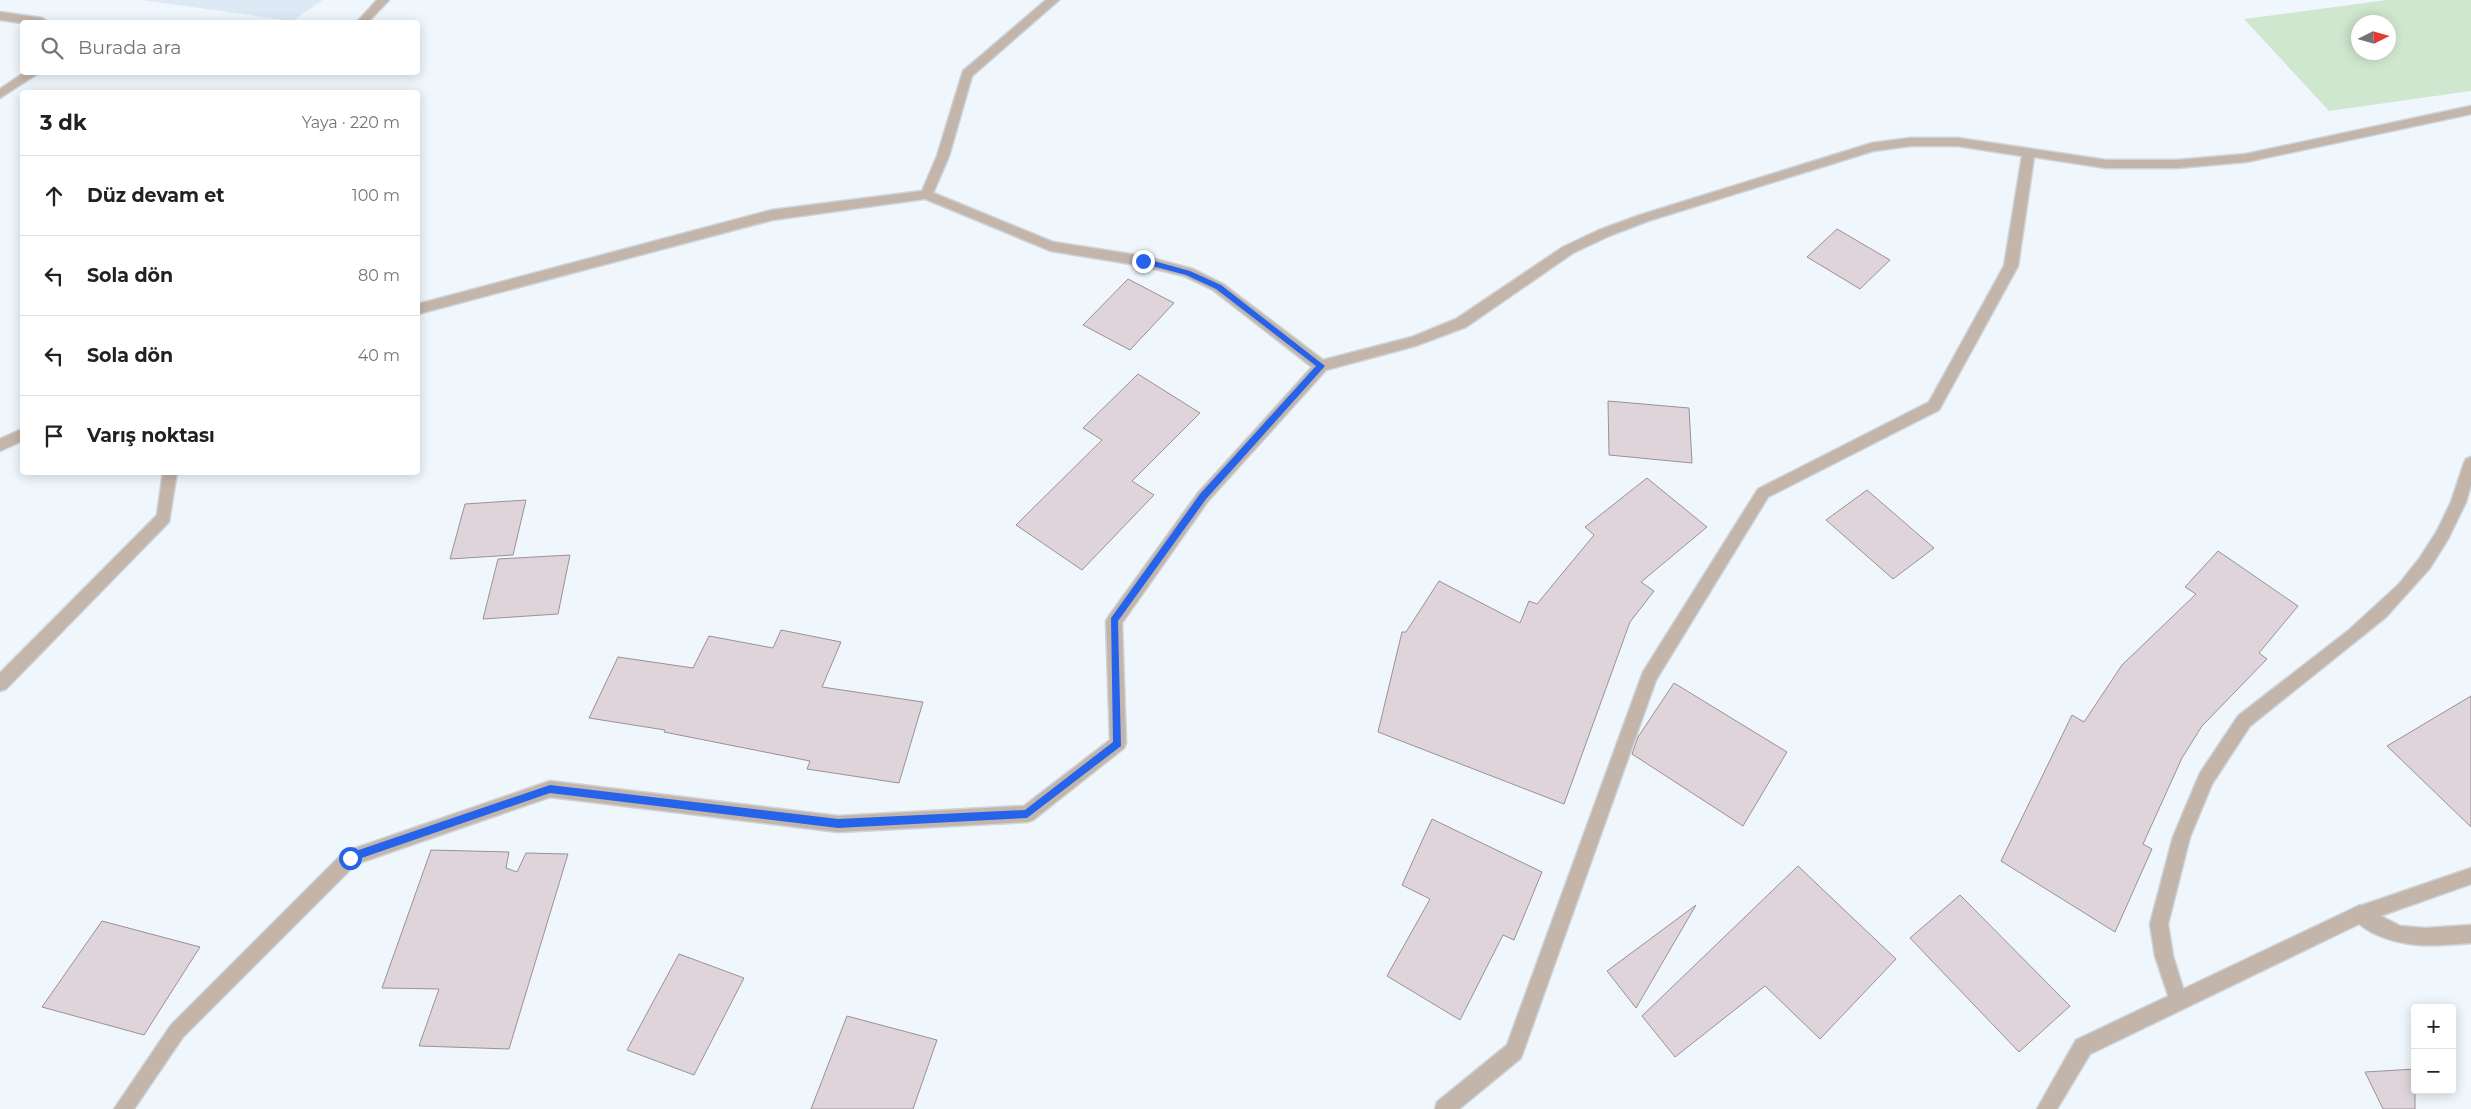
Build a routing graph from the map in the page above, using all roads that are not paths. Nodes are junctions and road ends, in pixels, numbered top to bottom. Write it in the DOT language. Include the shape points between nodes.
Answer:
graph roads {
  1 [pos="383,0"];
  2 [pos="1053,0"];
  3 [pos="0,16"];
  4 [pos="28,20"];
  5 [pos="364,20"];
  6 [pos="29,75"];
  7 [pos="0,94"];
  8 [pos="2471,110"];
  9 [pos="2028,154"];
  10 [pos="927,195"];
  11 [pos="420,308"];
  12 [pos="1321,366"];
  13 [pos="20,436"];
  14 [pos="0,445"];
  15 [pos="2471,463"];
  16 [pos="170,475"];
  17 [pos="0,684"];
  18 [pos="2471,876"];
  19 [pos="2360,914"];
  20 [pos="2471,934"];
  21 [pos="2178,1001"];
  22 [pos="123,1109"];
  23 [pos="1444,1109"];
  24 [pos="2046,1109"];
  1 -- 5 [label="street"];
  2 -- 10 [label="street" via="967,74 943,156"];
  3 -- 4 [label="street"];
  6 -- 7 [label="street"];
  8 -- 9 [label="street" via="2246,158 2177,164 2106,164"];
  9 -- 12 [label="street" via="1958,142 1910,142 1872,146 1844,154 1604,233 1568,250 1461,323 1415,341"];
  9 -- 23 [label="street" via="2011,266 1934,406 1763,493 1649,677 1514,1051"];
  10 -- 11 [label="street" via="772,215"];
  10 -- 12 [label="street" via="1050,246 1188,272 1218,287"];
  12 -- 22 [label="street" via="1203,497 1114,620 1118,743 1027,814 838,824 550,789 350,858 177,1032"];
  13 -- 14 [label="street"];
  15 -- 21 [label="street" via="2451,521 2430,558 2406,588 2378,617 2243,722 2202,786 2185,823 2172,864 2159,926"];
  16 -- 17 [label="street" via="164,518"];
  18 -- 19 [label="street"];
  19 -- 20 [label="street" via="2387,932 2401,936"];
  19 -- 21 [label="street"];
  21 -- 24 [label="street" via="2083,1047"];
}
